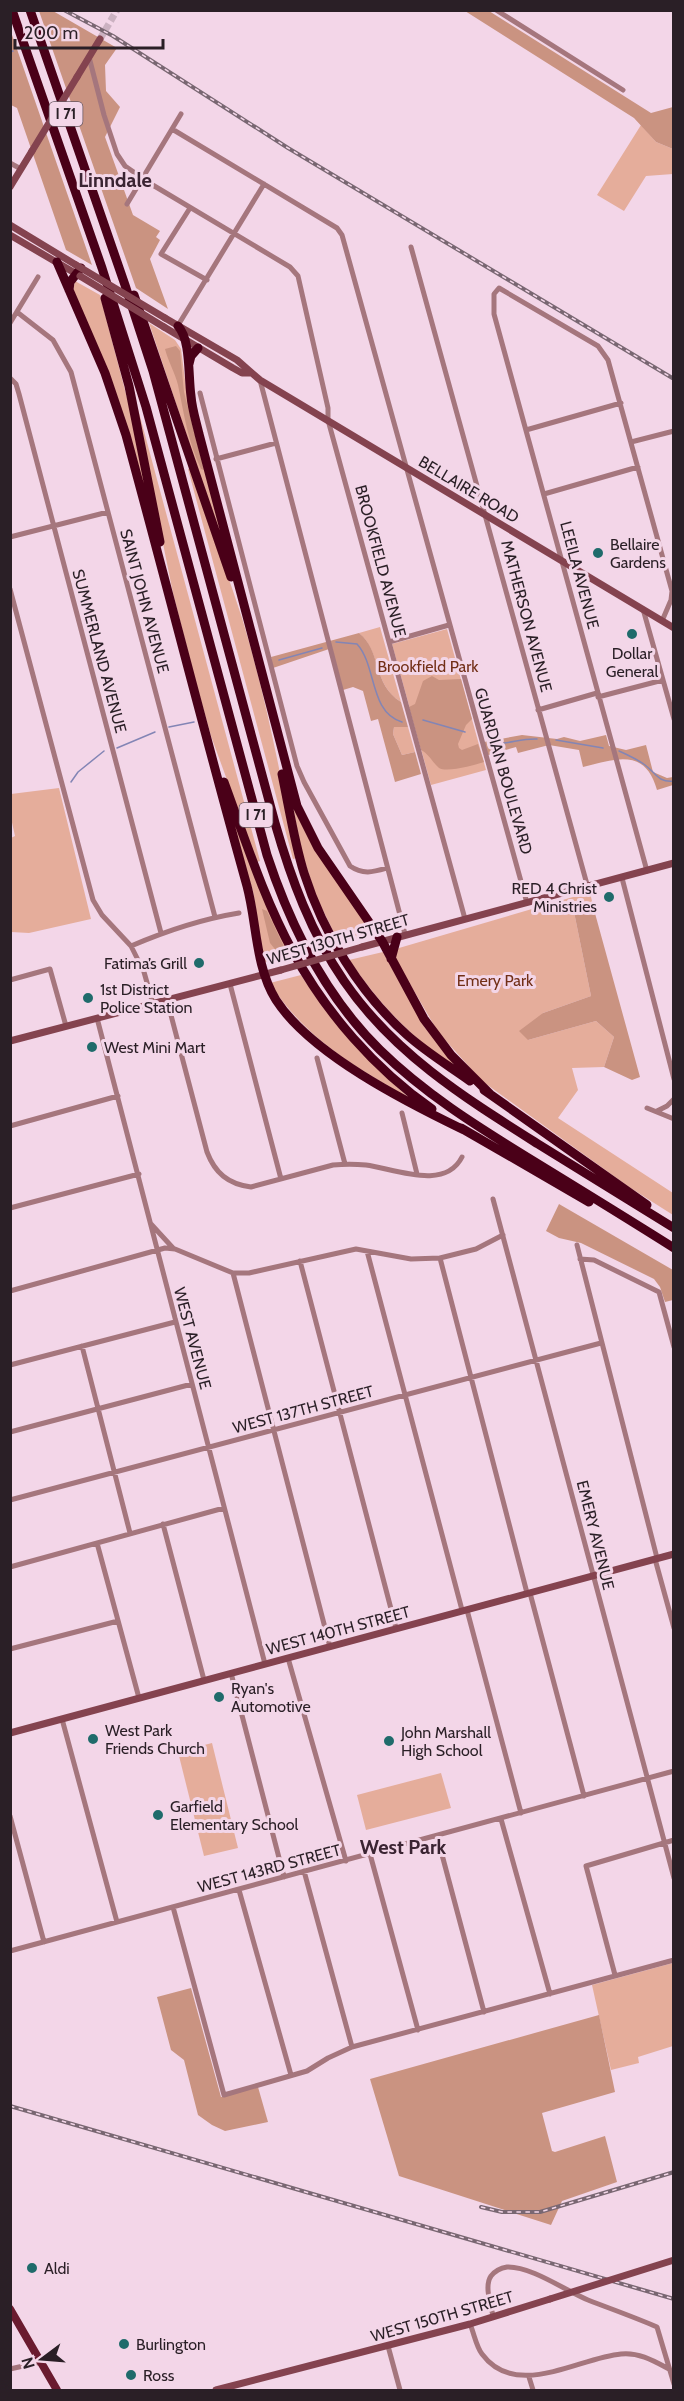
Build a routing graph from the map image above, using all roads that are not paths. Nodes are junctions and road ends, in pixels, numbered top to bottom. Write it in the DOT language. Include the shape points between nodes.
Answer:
graph roads {
  1 [pos="12,10"];
  2 [pos="30,10"];
  3 [pos="496,10"];
  4 [pos="100,39"];
  5 [pos="88,57"];
  6 [pos="623,90"];
  7 [pos="181,114"];
  8 [pos="172,129"];
  9 [pos="10,163"];
  10 [pos="21,169"];
  11 [pos="142,179"];
  12 [pos="264,184"];
  13 [pos="10,187"];
  14 [pos="127,204"];
  15 [pos="190,208"];
  16 [pos="84,216"];
  17 [pos="102,217"];
  18 [pos="10,225"];
  19 [pos="234,234"];
  20 [pos="10,235"];
  21 [pos="411,247"];
  22 [pos="57,262"];
  23 [pos="78,271"];
  24 [pos="38,277"];
  25 [pos="207,280"];
  26 [pos="69,290"];
  27 [pos="17,312"];
  28 [pos="10,323"];
  29 [pos="176,329"];
  30 [pos="186,340"];
  31 [pos="198,348"];
  32 [pos="250,373"];
  33 [pos="189,375"];
  34 [pos="10,378"];
  35 [pos="260,380"];
  36 [pos="200,393"];
  37 [pos="621,403"];
  38 [pos="328,420"];
  39 [pos="526,430"];
  40 [pos="674,431"];
  41 [pos="631,442"];
  42 [pos="276,443"];
  43 [pos="216,459"];
  44 [pos="638,466"];
  45 [pos="407,467"];
  46 [pos="544,494"];
  47 [pos="108,512"];
  48 [pos="485,514"];
  49 [pos="54,525"];
  50 [pos="10,537"];
  51 [pos="562,560"];
  52 [pos="10,589"];
  53 [pos="171,600"];
  54 [pos="643,609"];
  55 [pos="662,621"];
  56 [pos="248,625"];
  57 [pos="449,625"];
  58 [pos="674,628"];
  59 [pos="390,642"];
  60 [pos="263,680"];
  61 [pos="663,680"];
  62 [pos="598,695"];
  63 [pos="538,710"];
  64 [pos="674,719"];
  65 [pos="210,747"];
  66 [pos="674,863"];
  67 [pos="387,868"];
  68 [pos="647,870"];
  69 [pos="622,878"];
  70 [pos="588,888"];
  71 [pos="527,903"];
  72 [pos="239,913"];
  73 [pos="215,917"];
  74 [pos="465,919"];
  75 [pos="161,933"];
  76 [pos="401,935"];
  77 [pos="382,941"];
  78 [pos="131,946"];
  79 [pos="391,959"];
  80 [pos="263,974"];
  81 [pos="10,980"];
  82 [pos="230,984"];
  83 [pos="167,1000"];
  84 [pos="153,1004"];
  85 [pos="97,1018"];
  86 [pos="66,1026"];
  87 [pos="10,1041"];
  88 [pos="317,1058"];
  89 [pos="674,1079"];
  90 [pos="489,1094"];
  91 [pos="118,1096"];
  92 [pos="674,1098"];
  93 [pos="648,1108"];
  94 [pos="657,1111"];
  95 [pos="402,1113"];
  96 [pos="674,1119"];
  97 [pos="10,1126"];
  98 [pos="464,1131"];
  99 [pos="462,1157"];
  100 [pos="345,1164"];
  101 [pos="139,1174"];
  102 [pos="417,1174"];
  103 [pos="282,1179"];
  104 [pos="493,1199"];
  105 [pos="10,1208"];
  106 [pos="150,1223"];
  107 [pos="674,1226"];
  108 [pos="504,1235"];
  109 [pos="577,1245"];
  110 [pos="674,1248"];
  111 [pos="175,1249"];
  112 [pos="157,1251"];
  113 [pos="368,1251"];
  114 [pos="440,1258"];
  115 [pos="580,1259"];
  116 [pos="300,1262"];
  117 [pos="233,1273"];
  118 [pos="10,1291"];
  119 [pos="175,1322"];
  120 [pos="601,1343"];
  121 [pos="82,1346"];
  122 [pos="674,1347"];
  123 [pos="537,1360"];
  124 [pos="10,1365"];
  125 [pos="471,1378"];
  126 [pos="192,1384"];
  127 [pos="405,1396"];
  128 [pos="98,1409"];
  129 [pos="340,1413"];
  130 [pos="274,1430"];
  131 [pos="10,1432"];
  132 [pos="208,1449"];
  133 [pos="115,1473"];
  134 [pos="10,1500"];
  135 [pos="224,1509"];
  136 [pos="163,1524"];
  137 [pos="130,1533"];
  138 [pos="97,1543"];
  139 [pos="674,1554"];
  140 [pos="656,1559"];
  141 [pos="10,1568"];
  142 [pos="592,1576"];
  143 [pos="529,1593"];
  144 [pos="464,1610"];
  145 [pos="118,1621"];
  146 [pos="396,1628"];
  147 [pos="674,1628"];
  148 [pos="330,1647"];
  149 [pos="10,1649"];
  150 [pos="288,1658"];
  151 [pos="265,1664"];
  152 [pos="231,1673"];
  153 [pos="204,1680"];
  154 [pos="139,1698"];
  155 [pos="62,1719"];
  156 [pos="10,1733"];
  157 [pos="674,1771"];
  158 [pos="647,1779"];
  159 [pos="584,1796"];
  160 [pos="521,1813"];
  161 [pos="10,1816"];
  162 [pos="501,1819"];
  163 [pos="437,1836"];
  164 [pos="674,1840"];
  165 [pos="664,1843"];
  166 [pos="370,1854"];
  167 [pos="346,1861"];
  168 [pos="304,1871"];
  169 [pos="284,1877"];
  170 [pos="674,1878"];
  171 [pos="239,1890"];
  172 [pos="173,1907"];
  173 [pos="117,1922"];
  174 [pos="44,1942"];
  175 [pos="10,1951"];
  176 [pos="674,1960"];
  177 [pos="615,1975"];
  178 [pos="550,1994"];
  179 [pos="484,2012"];
  180 [pos="418,2030"];
  181 [pos="352,2047"];
  182 [pos="291,2075"];
  183 [pos="674,2260"];
  184 [pos="10,2309"];
  185 [pos="493,2316"];
  186 [pos="470,2324"];
  187 [pos="388,2346"];
  188 [pos="41,2362"];
  189 [pos="669,2369"];
  190 [pos="10,2370"];
  191 [pos="529,2377"];
  192 [pos="674,2384"];
  193 [pos="57,2391"];
  194 [pos="216,2391"];
  195 [pos="400,2391"];
  196 [pos="533,2391"];
  1 -- 16 [label="highway, I 71"];
  2 -- 17 [label="highway, I 71"];
  3 -- 6 [label="street"];
  4 -- 5 [label="street"];
  5 -- 10 [label="street, bridge"];
  5 -- 11 [label="street" via="119,159"];
  7 -- 8 [label="street"];
  8 -- 11 [label="street"];
  8 -- 12 [label="street"];
  9 -- 10 [label="street"];
  10 -- 13 [label="street"];
  11 -- 14 [label="street"];
  11 -- 15 [label="street"];
  12 -- 19 [label="street"];
  12 -- 45 [label="street, GUARDIAN BOULEVARD" via="339,230"];
  15 -- 19 [label="street"];
  15 -- 25 [label="street" via="161,253"];
  16 -- 53 [label="highway" via="119,343"];
  16 -- 110 [label="highway, I 71" via="146,406 267,855 306,951 355,1023 422,1087 469,1121"];
  17 -- 56 [label="highway" via="147,329"];
  17 -- 107 [label="highway, I 71" via="165,414 281,844 322,945 373,1018 430,1073 473,1104"];
  18 -- 23 [label="street, BELLAIRE ROAD"];
  19 -- 25 [label="street"];
  19 -- 38 [label="street, BROOKFIELD AVENUE" via="290,267 298,278"];
  20 -- 22 [label="street, BELLAIRE ROAD"];
  21 -- 48 [label="street, MATHERSON AVENUE"];
  22 -- 23 [label="street, BELLAIRE ROAD"];
  22 -- 26 [label="highway"];
  23 -- 26 [label="highway"];
  23 -- 29 [label="street, BELLAIRE ROAD, bridge" via="165,318"];
  23 -- 29 [label="street, BELLAIRE ROAD, bridge" via="164,327"];
  24 -- 27 [label="street"];
  25 -- 29 [label="street"];
  26 -- 53 [label="highway" via="116,406"];
  27 -- 28 [label="street"];
  27 -- 47 [label="street, SAINT JOHN AVENUE" via="53,340 71,372"];
  29 -- 30 [label="highway" via="183,331"];
  29 -- 32 [label="street, BELLAIRE ROAD" via="237,360"];
  30 -- 31 [label="street, BELLAIRE ROAD"];
  30 -- 33 [label="highway"];
  31 -- 32 [label="street, BELLAIRE ROAD" via="242,373"];
  31 -- 33 [label="highway" via="190,358"];
  32 -- 35 [label="street, BELLAIRE ROAD"];
  33 -- 56 [label="highway" via="193,409"];
  34 -- 49 [label="street, SUMMERLAND AVENUE" via="19,394"];
  35 -- 38 [label="street, BELLAIRE ROAD"];
  35 -- 42 [label="street"];
  36 -- 43 [label="street"];
  37 -- 39 [label="street"];
  37 -- 39 [label="street, LEEILA AVENUE" via="603,351 499,288 494,294 494,314"];
  37 -- 41 [label="street"];
  38 -- 45 [label="street, BELLAIRE ROAD"];
  38 -- 59 [label="street, BROOKFIELD AVENUE"];
  39 -- 46 [label="street, LEEILA AVENUE"];
  40 -- 41 [label="street"];
  41 -- 44 [label="street"];
  42 -- 43 [label="street"];
  42 -- 67 [label="street"];
  43 -- 67 [label="street" via="300,774 350,866 369,873"];
  44 -- 46 [label="street"];
  44 -- 55 [label="street" via="672,591"];
  45 -- 48 [label="street, BELLAIRE ROAD"];
  45 -- 57 [label="street, GUARDIAN BOULEVARD"];
  46 -- 51 [label="street, LEEILA AVENUE"];
  47 -- 49 [label="street"];
  47 -- 73 [label="street, SAINT JOHN AVENUE"];
  48 -- 51 [label="street, BELLAIRE ROAD"];
  48 -- 63 [label="street, MATHERSON AVENUE"];
  49 -- 50 [label="street"];
  49 -- 75 [label="street, SUMMERLAND AVENUE"];
  51 -- 54 [label="street, BELLAIRE ROAD"];
  51 -- 62 [label="street, LEEILA AVENUE"];
  52 -- 78 [label="street" via="93,900"];
  53 -- 65 [label="highway"];
  54 -- 55 [label="street, BELLAIRE ROAD"];
  54 -- 61 [label="street"];
  55 -- 58 [label="street, BELLAIRE ROAD"];
  56 -- 60 [label="highway"];
  57 -- 59 [label="street"];
  57 -- 71 [label="street, GUARDIAN BOULEVARD"];
  59 -- 74 [label="street, BROOKFIELD AVENUE"];
  60 -- 77 [label="highway" via="303,820"];
  60 -- 90 [label="highway" via="299,856 329,932 357,977 401,1030"];
  61 -- 62 [label="street"];
  61 -- 64 [label="street"];
  62 -- 63 [label="street"];
  62 -- 68 [label="street, LEEILA AVENUE"];
  63 -- 70 [label="street, MATHERSON AVENUE"];
  65 -- 80 [label="highway" via="248,891"];
  65 -- 98 [label="highway" via="272,907 313,986 382,1067"];
  66 -- 68 [label="street, WEST 130TH STREET"];
  67 -- 76 [label="street"];
  68 -- 69 [label="street, WEST 130TH STREET"];
  69 -- 70 [label="street, WEST 130TH STREET"];
  69 -- 89 [label="street"];
  70 -- 71 [label="street, WEST 130TH STREET"];
  71 -- 74 [label="street, WEST 130TH STREET"];
  72 -- 73 [label="street"];
  73 -- 75 [label="street"];
  74 -- 76 [label="street, WEST 130TH STREET"];
  75 -- 78 [label="street"];
  76 -- 77 [label="street, WEST 130TH STREET"];
  76 -- 79 [label="highway"];
  77 -- 79 [label="highway"];
  77 -- 80 [label="street, WEST 130TH STREET, bridge"];
  78 -- 84 [label="street"];
  79 -- 90 [label="highway" via="433,1032"];
  80 -- 82 [label="street, WEST 130TH STREET"];
  80 -- 98 [label="highway" via="286,1012 321,1046 426,1112"];
  81 -- 86 [label="street" via="50,969"];
  82 -- 83 [label="street, WEST 130TH STREET"];
  82 -- 103 [label="street"];
  83 -- 84 [label="street, WEST 130TH STREET"];
  83 -- 103 [label="street" via="213,1167 225,1179 239,1185"];
  84 -- 85 [label="street, WEST 130TH STREET"];
  85 -- 86 [label="street, WEST 130TH STREET"];
  85 -- 91 [label="street, WEST AVENUE"];
  86 -- 87 [label="street, WEST 130TH STREET"];
  88 -- 100 [label="street"];
  90 -- 107 [label="highway"];
  91 -- 97 [label="street"];
  91 -- 101 [label="street, WEST AVENUE"];
  92 -- 94 [label="street"];
  93 -- 94 [label="street"];
  94 -- 96 [label="street"];
  95 -- 102 [label="street"];
  98 -- 110 [label="highway"];
  99 -- 102 [label="street" via="448,1172 434,1176"];
  100 -- 102 [label="street"];
  100 -- 103 [label="street"];
  101 -- 105 [label="street"];
  101 -- 106 [label="street, WEST AVENUE"];
  104 -- 108 [label="street, EMERY AVENUE"];
  106 -- 111 [label="street"];
  106 -- 112 [label="street, WEST AVENUE"];
  108 -- 114 [label="street" via="476,1249"];
  108 -- 123 [label="street, EMERY AVENUE"];
  109 -- 115 [label="street"];
  111 -- 112 [label="street"];
  111 -- 117 [label="street"];
  112 -- 118 [label="street"];
  112 -- 119 [label="street, WEST AVENUE"];
  113 -- 114 [label="street" via="411,1259"];
  113 -- 116 [label="street" via="342,1250"];
  113 -- 127 [label="street"];
  114 -- 125 [label="street"];
  115 -- 120 [label="street"];
  115 -- 122 [label="street" via="594,1260 659,1292"];
  116 -- 117 [label="street"];
  116 -- 129 [label="street"];
  117 -- 130 [label="street"];
  119 -- 121 [label="street"];
  119 -- 126 [label="street, WEST AVENUE"];
  120 -- 123 [label="street, WEST 137TH STREET"];
  120 -- 140 [label="street"];
  121 -- 124 [label="street"];
  121 -- 128 [label="street"];
  123 -- 125 [label="street, WEST 137TH STREET"];
  123 -- 142 [label="street, EMERY AVENUE"];
  125 -- 127 [label="street, WEST 137TH STREET"];
  125 -- 143 [label="street"];
  126 -- 128 [label="street"];
  126 -- 132 [label="street, WEST AVENUE"];
  127 -- 129 [label="street, WEST 137TH STREET"];
  127 -- 144 [label="street"];
  128 -- 131 [label="street"];
  128 -- 133 [label="street"];
  129 -- 130 [label="street, WEST 137TH STREET"];
  129 -- 146 [label="street"];
  130 -- 132 [label="street, WEST 137TH STREET"];
  130 -- 148 [label="street"];
  132 -- 133 [label="street, WEST 137TH STREET"];
  132 -- 135 [label="street, WEST AVENUE"];
  133 -- 134 [label="street, WEST 137TH STREET"];
  133 -- 137 [label="street"];
  135 -- 136 [label="street"];
  135 -- 151 [label="street, WEST AVENUE"];
  136 -- 137 [label="street"];
  136 -- 153 [label="street"];
  137 -- 138 [label="street"];
  138 -- 141 [label="street"];
  138 -- 145 [label="street"];
  139 -- 140 [label="street, WEST 140TH STREET"];
  140 -- 142 [label="street, WEST 140TH STREET"];
  140 -- 147 [label="street"];
  142 -- 143 [label="street, WEST 140TH STREET"];
  142 -- 158 [label="street, EMERY AVENUE"];
  143 -- 144 [label="street, WEST 140TH STREET"];
  143 -- 159 [label="street"];
  144 -- 146 [label="street, WEST 140TH STREET"];
  144 -- 160 [label="street"];
  145 -- 149 [label="street"];
  145 -- 154 [label="street"];
  146 -- 148 [label="street, WEST 140TH STREET"];
  148 -- 150 [label="street, WEST 140TH STREET"];
  150 -- 151 [label="street, WEST 140TH STREET"];
  150 -- 167 [label="street"];
  151 -- 152 [label="street, WEST 140TH STREET"];
  152 -- 153 [label="street, WEST 140TH STREET"];
  152 -- 169 [label="street"];
  153 -- 154 [label="street, WEST 140TH STREET"];
  154 -- 155 [label="street, WEST 140TH STREET"];
  155 -- 156 [label="street, WEST 140TH STREET"];
  155 -- 173 [label="street"];
  157 -- 158 [label="street, WEST 143RD STREET"];
  158 -- 159 [label="street, WEST 143RD STREET"];
  158 -- 165 [label="street, EMERY AVENUE"];
  159 -- 160 [label="street, WEST 143RD STREET"];
  160 -- 162 [label="street, WEST 143RD STREET"];
  161 -- 174 [label="street"];
  162 -- 163 [label="street, WEST 143RD STREET"];
  162 -- 178 [label="street"];
  163 -- 166 [label="street, WEST 143RD STREET"];
  163 -- 179 [label="street"];
  164 -- 165 [label="street"];
  165 -- 170 [label="street, EMERY AVENUE"];
  165 -- 177 [label="street" via="585,1866"];
  166 -- 167 [label="street, WEST 143RD STREET"];
  166 -- 180 [label="street"];
  167 -- 168 [label="street, WEST 143RD STREET"];
  168 -- 169 [label="street, WEST 143RD STREET"];
  168 -- 181 [label="street"];
  169 -- 171 [label="street, WEST 143RD STREET"];
  171 -- 172 [label="street, WEST 143RD STREET"];
  171 -- 182 [label="street"];
  172 -- 173 [label="street, WEST 143RD STREET"];
  172 -- 182 [label="street" via="224,2095"];
  173 -- 174 [label="street, WEST 143RD STREET"];
  174 -- 175 [label="street, WEST 143RD STREET"];
  176 -- 177 [label="street"];
  177 -- 178 [label="street"];
  178 -- 179 [label="street"];
  179 -- 180 [label="street"];
  180 -- 181 [label="street"];
  181 -- 182 [label="street" via="307,2071"];
  183 -- 185 [label="street, WEST 150TH STREET, bridge"];
  184 -- 188 [label="main road"];
  185 -- 186 [label="street, WEST 150TH STREET"];
  185 -- 189 [label="street" via="488,2281 497,2270 515,2268 657,2327"];
  186 -- 187 [label="street, WEST 150TH STREET"];
  186 -- 191 [label="street" via="481,2353 495,2368"];
  187 -- 194 [label="street, WEST 150TH STREET"];
  187 -- 195 [label="street"];
  188 -- 190 [label="street"];
  188 -- 193 [label="main road"];
  189 -- 191 [label="street" via="646,2358 621,2354"];
  189 -- 192 [label="street"];
  191 -- 196 [label="street"];
}
